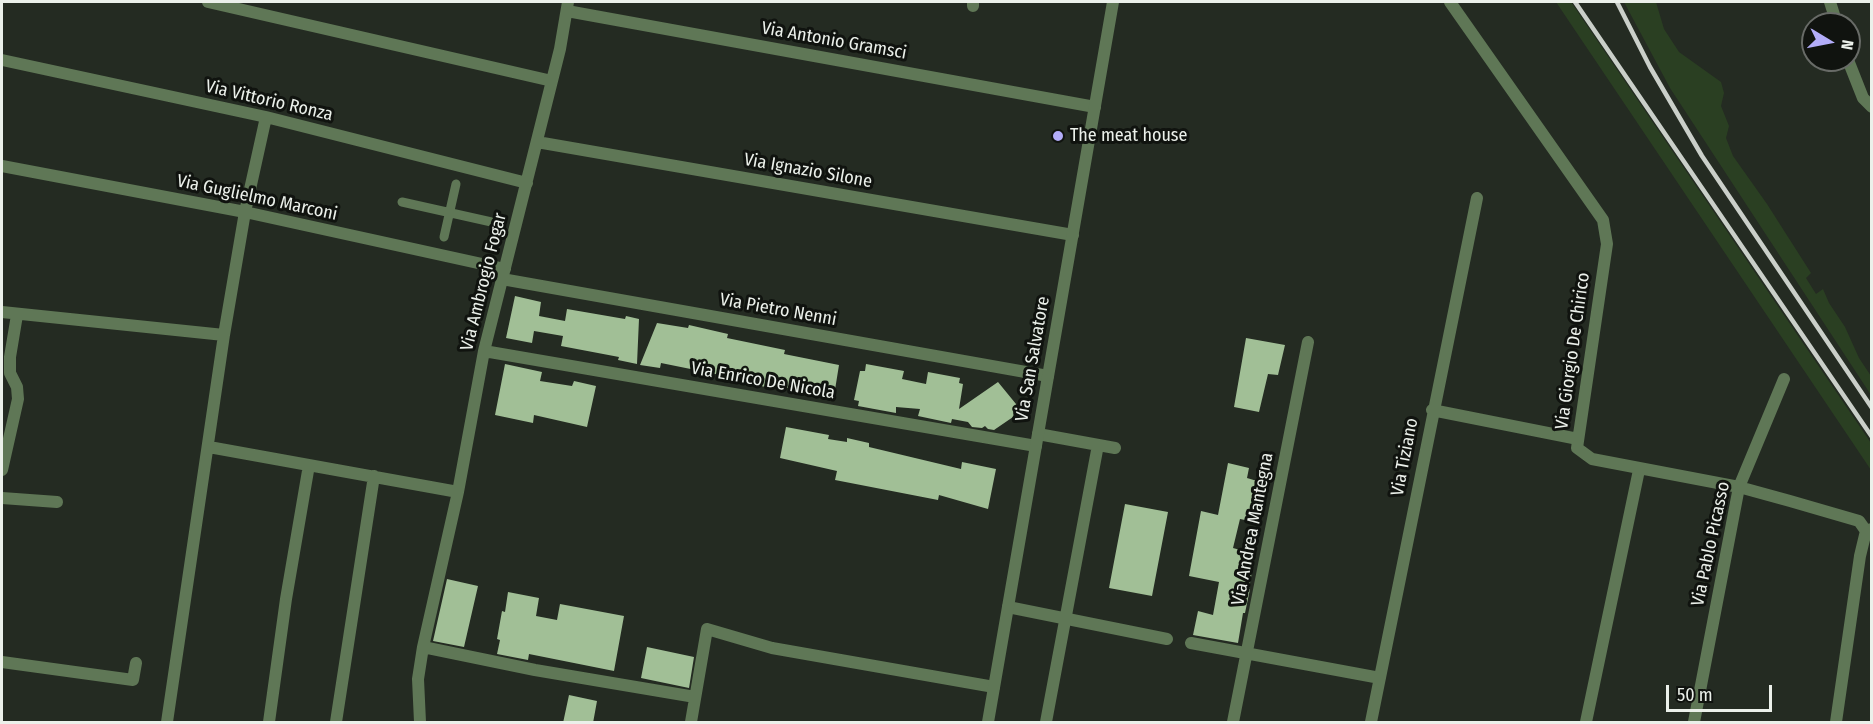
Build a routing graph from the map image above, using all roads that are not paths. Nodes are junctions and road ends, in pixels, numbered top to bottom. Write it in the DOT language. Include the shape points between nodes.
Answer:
graph roads {
  1 [pos="208,2"];
  2 [pos="1113,2"];
  3 [pos="1450,2"];
  4 [pos="567,6"];
  5 [pos="2,60"];
  6 [pos="1853,72"];
  7 [pos="552,81"];
  8 [pos="1095,107"];
  9 [pos="1872,107"];
  10 [pos="266,117"];
  11 [pos="537,142"];
  12 [pos="2,166"];
  13 [pos="527,183"];
  14 [pos="456,184"];
  15 [pos="1476,198"];
  16 [pos="402,202"];
  17 [pos="245,212"];
  18 [pos="450,213"];
  19 [pos="496,223"];
  20 [pos="1073,235"];
  21 [pos="444,237"];
  22 [pos="504,274"];
  23 [pos="2,312"];
  24 [pos="17,315"];
  25 [pos="224,335"];
  26 [pos="1308,342"];
  27 [pos="484,351"];
  28 [pos="1048,376"];
  29 [pos="1784,379"];
  30 [pos="1432,410"];
  31 [pos="1578,439"];
  32 [pos="1037,440"];
  33 [pos="1098,445"];
  34 [pos="209,447"];
  35 [pos="1115,448"];
  36 [pos="309,465"];
  37 [pos="2,470"];
  38 [pos="1639,470"];
  39 [pos="374,476"];
  40 [pos="1739,487"];
  41 [pos="458,492"];
  42 [pos="2,498"];
  43 [pos="57,502"];
  44 [pos="1869,530"];
  45 [pos="1008,608"];
  46 [pos="1066,618"];
  47 [pos="1167,639"];
  48 [pos="1191,643"];
  49 [pos="423,647"];
  50 [pos="1247,654"];
  51 [pos="2,662"];
  52 [pos="136,663"];
  53 [pos="1380,678"];
  54 [pos="994,687"];
  55 [pos="695,697"];
  56 [pos="167,723"];
  57 [pos="269,723"];
  58 [pos="336,723"];
  59 [pos="420,723"];
  60 [pos="691,723"];
  61 [pos="988,723"];
  62 [pos="1046,723"];
  63 [pos="1233,723"];
  64 [pos="1371,723"];
  65 [pos="1586,723"];
  66 [pos="1694,723"];
  67 [pos="1836,723"];
  1 -- 7 [label="street"];
  2 -- 8 [label="street, Via San Salvatore"];
  3 -- 31 [label="street, Via Giorgio De Chirico" via="1603,220 1607,244"];
  4 -- 7 [label="street, Via Ambrogio Fogar"];
  4 -- 8 [label="street, Via Antonio Gramsci"];
  5 -- 10 [label="street, Via Vittorio Ronza"];
  6 -- 9 [label="street" via="1863,98"];
  7 -- 11 [label="street, Via Ambrogio Fogar"];
  8 -- 20 [label="street, Via San Salvatore"];
  10 -- 13 [label="street, Via Vittorio Ronza"];
  10 -- 17 [label="street"];
  11 -- 13 [label="street, Via Ambrogio Fogar"];
  11 -- 20 [label="street, Via Ignazio Silone"];
  12 -- 17 [label="street, Via Guglielmo Marconi"];
  13 -- 22 [label="street, Via Ambrogio Fogar"];
  14 -- 18 [label="street"];
  15 -- 30 [label="street, Via Tiziano"];
  16 -- 18 [label="street"];
  17 -- 22 [label="street, Via Guglielmo Marconi"];
  17 -- 25 [label="street"];
  18 -- 19 [label="street"];
  18 -- 21 [label="street"];
  20 -- 28 [label="street, Via San Salvatore"];
  22 -- 27 [label="street, Via Ambrogio Fogar"];
  22 -- 28 [label="street, Via Pietro Nenni"];
  23 -- 24 [label="street"];
  24 -- 25 [label="street"];
  24 -- 37 [label="street" via="10,373 18,399"];
  25 -- 34 [label="street"];
  26 -- 50 [label="street, Via Andrea Mantegna"];
  27 -- 32 [label="street, Via Enrico De Nicola"];
  27 -- 41 [label="street, Via Ambrogio Fogar"];
  28 -- 32 [label="street, Via San Salvatore"];
  29 -- 40 [label="street, Via Pablo Picasso"];
  30 -- 31 [label="street"];
  30 -- 53 [label="street, Via Tiziano"];
  31 -- 38 [label="street, Via Giorgio De Chirico" via="1577,448 1592,459"];
  32 -- 33 [label="street, Via Enrico De Nicola"];
  32 -- 45 [label="street, Via San Salvatore"];
  33 -- 35 [label="street, Via Enrico De Nicola"];
  33 -- 46 [label="street"];
  34 -- 36 [label="street"];
  34 -- 56 [label="street"];
  36 -- 39 [label="street"];
  36 -- 57 [label="street"];
  38 -- 40 [label="street, Via Giorgio De Chirico"];
  38 -- 65 [label="street"];
  39 -- 41 [label="street"];
  39 -- 58 [label="street"];
  40 -- 44 [label="street, Via Giorgio De Chirico" via="1859,521"];
  40 -- 66 [label="street, Via Pablo Picasso"];
  41 -- 49 [label="street, Via Ambrogio Fogar"];
  42 -- 43 [label="street"];
  44 -- 67 [label="street" via="1860,556"];
  45 -- 46 [label="street"];
  45 -- 54 [label="street, Via San Salvatore"];
  46 -- 47 [label="street"];
  46 -- 62 [label="street"];
  48 -- 50 [label="street"];
  49 -- 55 [label="street"];
  49 -- 59 [label="street, Via Ambrogio Fogar" via="418,679"];
  50 -- 53 [label="street"];
  50 -- 63 [label="street, Via Andrea Mantegna"];
  51 -- 52 [label="street" via="133,680"];
  53 -- 64 [label="street, Via Tiziano"];
  54 -- 55 [label="street" via="772,648 707,628"];
  54 -- 61 [label="street, Via San Salvatore"];
  55 -- 60 [label="street"];
}
